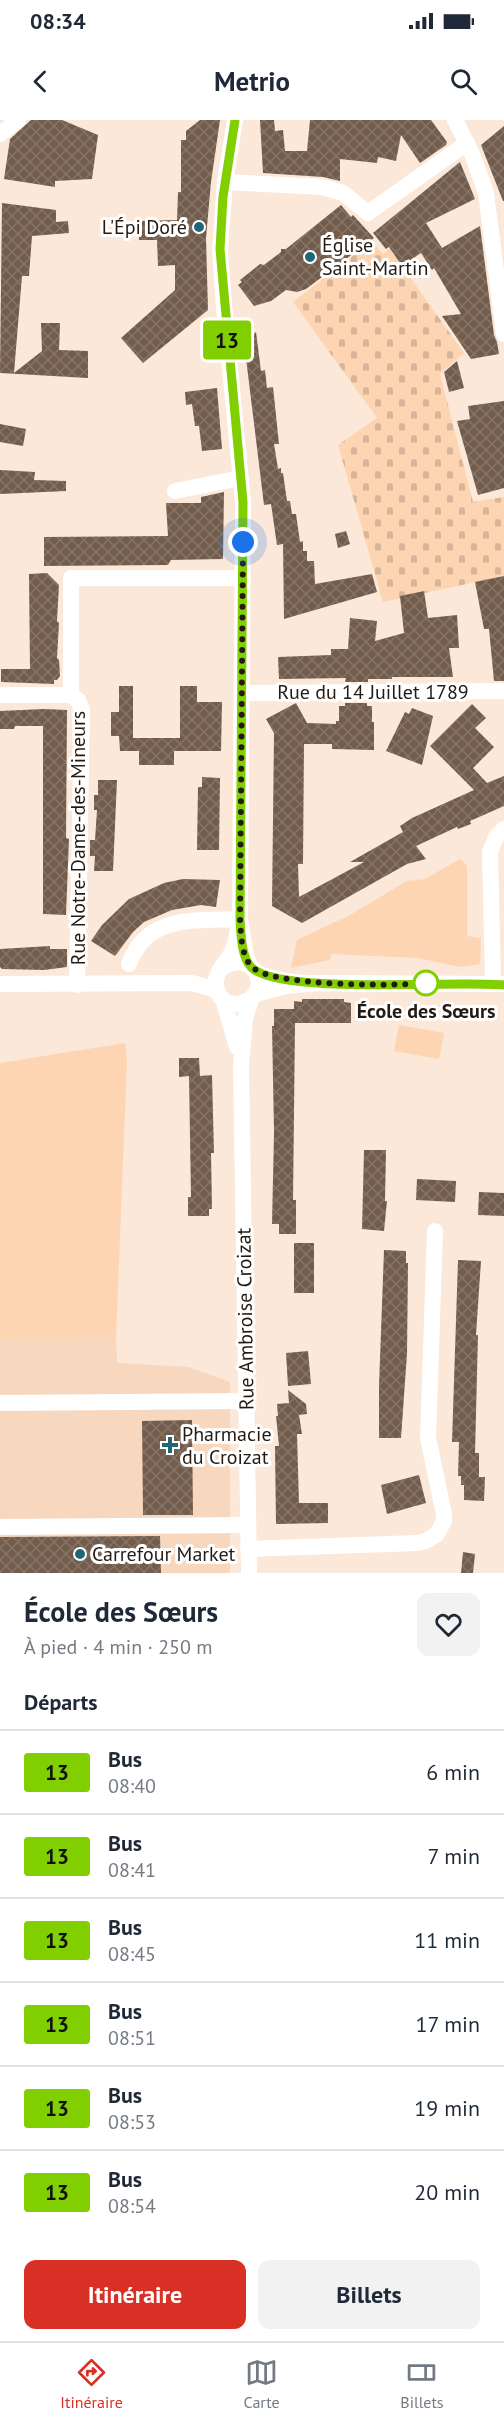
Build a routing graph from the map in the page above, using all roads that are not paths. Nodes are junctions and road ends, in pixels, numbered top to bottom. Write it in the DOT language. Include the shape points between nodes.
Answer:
graph roads {
  1 [pos="8,120"];
  2 [pos="18,120"];
  3 [pos="235,120"];
  4 [pos="455,120"];
  5 [pos="0,127"];
  6 [pos="0,134"];
  7 [pos="467,143"];
  8 [pos="225,182"];
  9 [pos="504,334"];
  10 [pos="241,478"];
  11 [pos="175,491"];
  12 [pos="243,578"];
  13 [pos="504,691"];
  14 [pos="243,693"];
  15 [pos="0,695"];
  16 [pos="71,695"];
  17 [pos="504,829"];
  18 [pos="240,919"];
  19 [pos="129,964"];
  20 [pos="222,968"];
  21 [pos="252,968"];
  22 [pos="319,983"];
  23 [pos="0,984"];
  24 [pos="499,984"];
  25 [pos="77,985"];
  26 [pos="220,995"];
  27 [pos="254,997"];
  28 [pos="241,1065"];
  29 [pos="435,1230"];
  30 [pos="246,1401"];
  31 [pos="0,1403"];
  32 [pos="248,1525"];
  33 [pos="0,1527"];
  34 [pos="248,1549"];
  35 [pos="249,1573"];
  1 -- 5 [label="street"];
  2 -- 6 [label="street"];
  3 -- 8 [label="street"];
  4 -- 7 [label="street"];
  7 -- 8 [label="street" via="369,213 343,193 322,188"];
  7 -- 9 [label="street" via="486,194"];
  8 -- 10 [label="street" via="221,276"];
  10 -- 11 [label="street"];
  10 -- 12 [label="street"];
  12 -- 14 [label="street"];
  12 -- 16 [label="street" via="71,578"];
  13 -- 14 [label="street, Rue du 14 Juillet 1789"];
  14 -- 18 [label="street"];
  15 -- 16 [label="street"];
  16 -- 25 [label="street, Rue Notre-Dame-des-Mineurs" via="82,710"];
  17 -- 24 [label="street" via="490,852"];
  18 -- 19 [label="street" via="179,922 157,929 135,947"];
  18 -- 20 [label="street" via="235,945"];
  18 -- 21 [label="street"];
  20 -- 21 [label="street" via="238,962"];
  20 -- 26 [label="street" via="216,980"];
  21 -- 22 [label="street" via="273,976"];
  21 -- 27 [label="street" via="259,982"];
  22 -- 24 [label="street"];
  22 -- 27 [label="street" via="286,986"];
  23 -- 25 [label="street"];
  25 -- 26 [label="street" via="185,983 205,985"];
  26 -- 27 [label="street" via="239,1005"];
  26 -- 28 [label="street, Rue Ambroise Croizat" via="234,1029"];
  27 -- 28 [label="street, Rue Ambroise Croizat" via="245,1019"];
  28 -- 30 [label="street, Rue Ambroise Croizat"];
  29 -- 34 [label="street" via="428,1438 444,1514 441,1527 432,1538 417,1543"];
  30 -- 31 [label="street"];
  30 -- 32 [label="street, Rue Ambroise Croizat"];
  32 -- 33 [label="street"];
  32 -- 34 [label="street, Rue Ambroise Croizat"];
  34 -- 35 [label="street, Rue Ambroise Croizat"];
}
